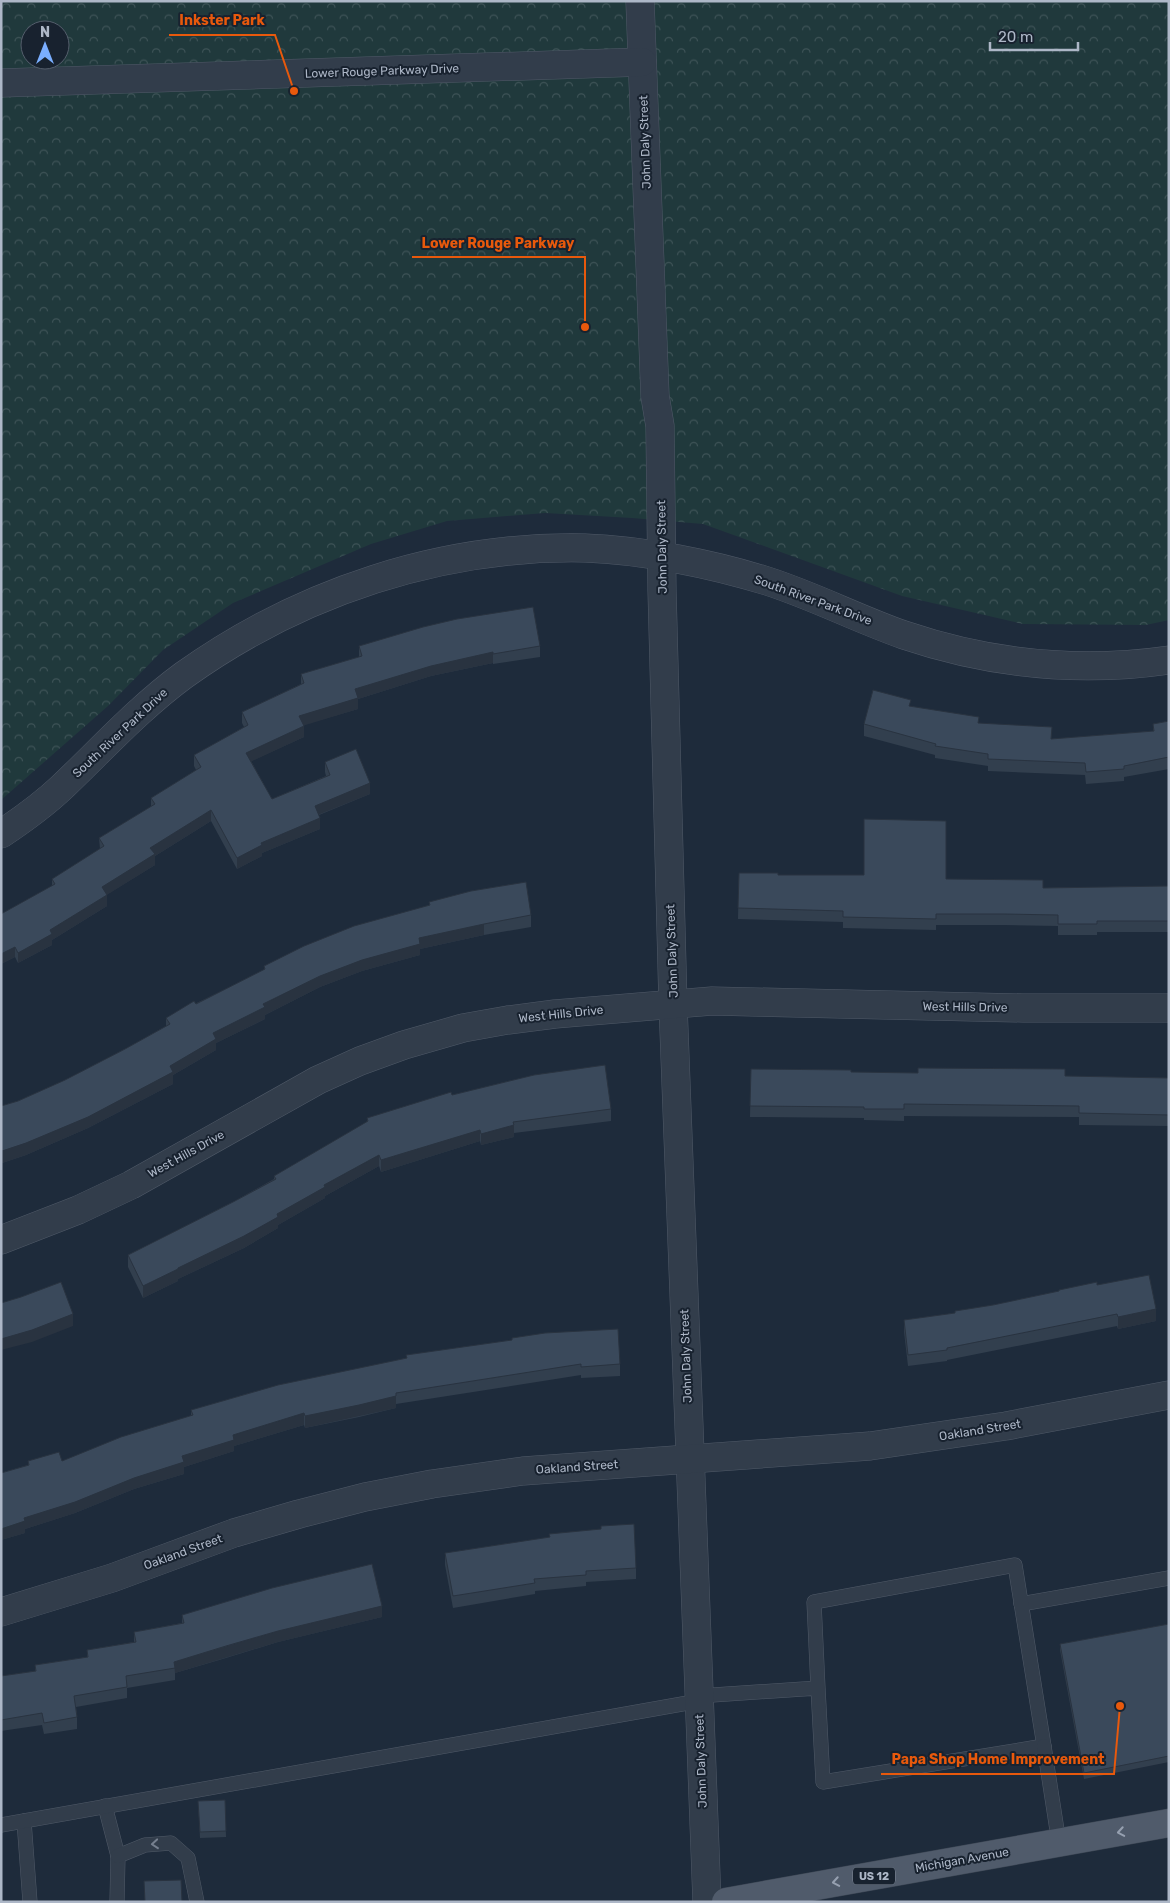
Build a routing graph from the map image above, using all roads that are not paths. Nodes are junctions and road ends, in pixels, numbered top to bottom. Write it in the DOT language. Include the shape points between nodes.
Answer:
graph roads {
  1 [pos="640,1"];
  2 [pos="642,62"];
  3 [pos="1,83"];
  4 [pos="662,556"];
  5 [pos="1169,660"];
  6 [pos="1,834"];
  7 [pos="673,1004"];
  8 [pos="1169,1008"];
  9 [pos="1,1240"];
  10 [pos="1169,1395"];
  11 [pos="689,1460"];
  12 [pos="1169,1578"];
  13 [pos="1021,1604"];
  14 [pos="1,1612"];
  15 [pos="818,1688"];
  16 [pos="699,1698"];
  17 [pos="1044,1746"];
  18 [pos="105,1806"];
  19 [pos="24,1821"];
  20 [pos="1169,1823"];
  21 [pos="1,1825"];
  22 [pos="1059,1843"];
  23 [pos="118,1856"];
  24 [pos="30,1902"];
  25 [pos="117,1902"];
  26 [pos="197,1902"];
  27 [pos="707,1902"];
  28 [pos="726,1902"];
  1 -- 2 [label="street, John Daly Street"];
  2 -- 3 [label="street, Lower Rouge Parkway Drive"];
  2 -- 4 [label="street, John Daly Street" via="655,396 660,426"];
  4 -- 5 [label="street, South River Park Drive" via="767,581 904,635 956,651 1022,663 1076,667"];
  4 -- 6 [label="street, South River Park Drive" via="584,548 496,552 409,570 310,603 244,636 183,676 138,713 59,789"];
  4 -- 7 [label="street, John Daly Street"];
  7 -- 8 [label="street, West Hills Drive" via="712,1001"];
  7 -- 9 [label="street, West Hills Drive" via="508,1020 463,1028 404,1045 318,1080 131,1185"];
  7 -- 11 [label="street, John Daly Street"];
  10 -- 11 [label="street, Oakland Street" via="1006,1426 870,1446"];
  11 -- 14 [label="street, Oakland Street" via="523,1471 365,1497 234,1533 112,1578"];
  11 -- 16 [label="street, John Daly Street"];
  12 -- 13 [label="lane"];
  13 -- 15 [label="lane" via="1015,1565 814,1602"];
  13 -- 17 [label="lane"];
  15 -- 16 [label="lane"];
  15 -- 17 [label="lane" via="823,1782"];
  16 -- 18 [label="lane"];
  16 -- 27 [label="street, John Daly Street"];
  17 -- 22 [label="lane"];
  18 -- 19 [label="lane"];
  18 -- 23 [label="lane"];
  19 -- 21 [label="lane"];
  19 -- 24 [label="lane"];
  20 -- 22 [label="main road, Michigan Avenue / US 12, one-way"];
  22 -- 28 [label="main road, Michigan Avenue / US 12, one-way"];
  23 -- 25 [label="lane"];
  26 -- 23 [label="lane, one-way" via="188,1858 171,1843 145,1845"];
}
